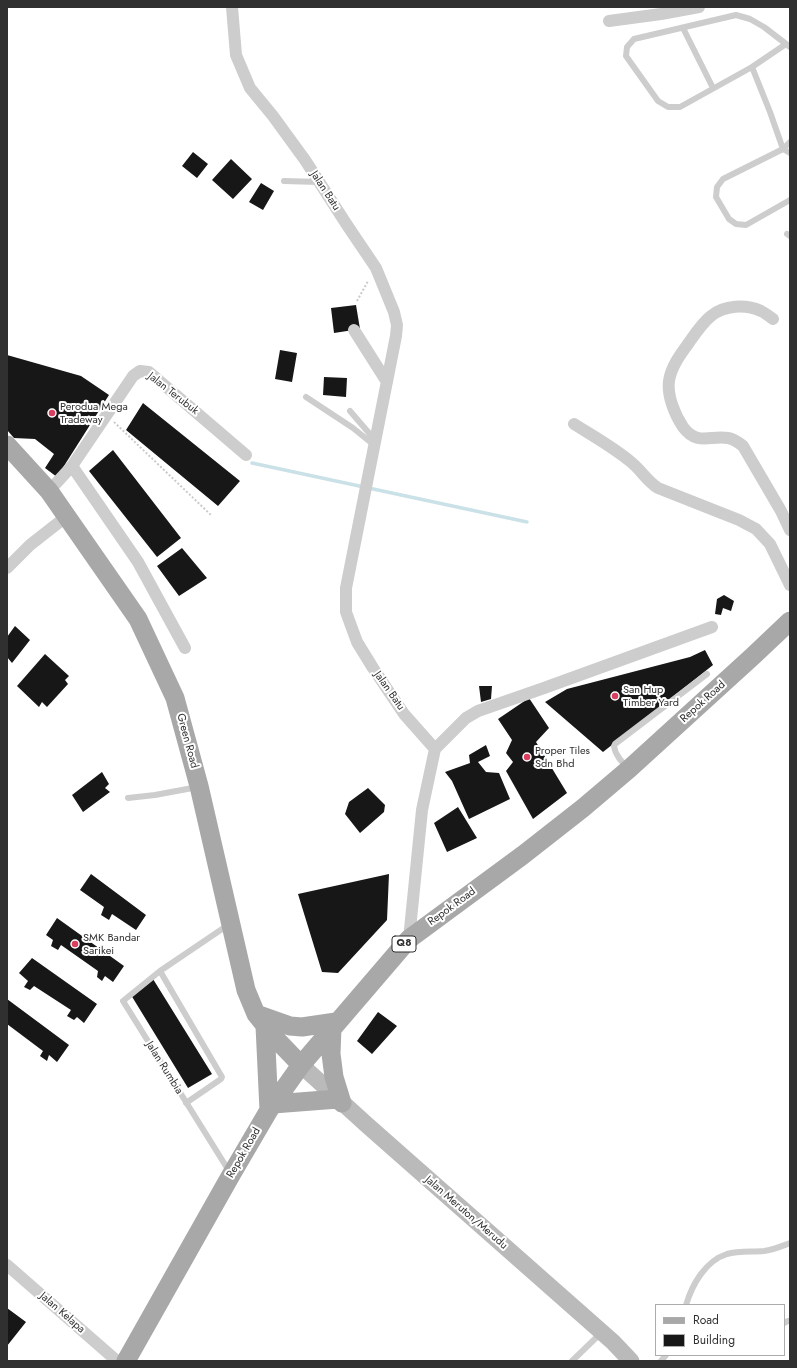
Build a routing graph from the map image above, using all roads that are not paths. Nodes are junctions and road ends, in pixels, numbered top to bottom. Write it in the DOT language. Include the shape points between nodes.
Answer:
graph roads {
  1 [pos="232,7"];
  2 [pos="699,7"];
  3 [pos="659,10"];
  4 [pos="609,21"];
  5 [pos="682,28"];
  6 [pos="788,45"];
  7 [pos="752,67"];
  8 [pos="713,88"];
  9 [pos="790,142"];
  10 [pos="782,148"];
  11 [pos="790,153"];
  12 [pos="284,181"];
  13 [pos="319,182"];
  14 [pos="790,200"];
  15 [pos="773,319"];
  16 [pos="354,330"];
  17 [pos="387,382"];
  18 [pos="306,397"];
  19 [pos="350,410"];
  20 [pos="574,424"];
  21 [pos="375,442"];
  22 [pos="7,445"];
  23 [pos="246,455"];
  24 [pos="72,466"];
  25 [pos="48,491"];
  26 [pos="67,516"];
  27 [pos="790,530"];
  28 [pos="7,568"];
  29 [pos="790,585"];
  30 [pos="790,621"];
  31 [pos="712,627"];
  32 [pos="185,648"];
  33 [pos="707,674"];
  34 [pos="435,749"];
  35 [pos="629,769"];
  36 [pos="199,786"];
  37 [pos="128,798"];
  38 [pos="230,924"];
  39 [pos="409,939"];
  40 [pos="160,971"];
  41 [pos="261,1020"];
  42 [pos="334,1025"];
  43 [pos="301,1065"];
  44 [pos="340,1101"];
  45 [pos="186,1103"];
  46 [pos="271,1107"];
  47 [pos="231,1174"];
  48 [pos="790,1243"];
  49 [pos="7,1265"];
  50 [pos="686,1304"];
  51 [pos="601,1332"];
  52 [pos="117,1361"];
  53 [pos="126,1361"];
  54 [pos="572,1361"];
  55 [pos="631,1361"];
  1 -- 13 [label="street, Jalan Batu" via="236,55 250,88 287,135"];
  2 -- 3 [label="street"];
  3 -- 4 [label="street"];
  5 -- 6 [label="lane" via="736,15 764,27"];
  5 -- 8 [label="lane"];
  5 -- 8 [label="lane" via="634,39 627,47 626,56 658,101 668,107 680,107"];
  6 -- 7 [label="lane"];
  7 -- 8 [label="lane"];
  7 -- 10 [label="lane"];
  9 -- 10 [label="lane"];
  10 -- 11 [label="lane"];
  10 -- 14 [label="lane" via="723,179 717,187 716,197 729,219 736,224 746,225"];
  12 -- 13 [label="lane"];
  13 -- 17 [label="street, Jalan Batu" via="376,268 394,312 396,336"];
  15 -- 27 [label="street" via="751,307 722,309 712,315 677,360 669,382 670,394 684,428 702,439 727,437 743,446"];
  16 -- 17 [label="street"];
  17 -- 21 [label="street, Jalan Batu"];
  18 -- 21 [label="lane"];
  19 -- 21 [label="lane"];
  20 -- 29 [label="street" via="633,463 650,483 658,488 756,529 770,544"];
  21 -- 34 [label="street, Jalan Batu" via="346,588 346,612 358,642 373,668 404,714"];
  22 -- 25 [label="main road, Green Road"];
  23 -- 24 [label="street, Jalan Terubuk" via="149,372 140,371 133,376"];
  24 -- 25 [label="street, Jalan Terubuk"];
  24 -- 32 [label="street" via="138,562"];
  25 -- 26 [label="main road, Green Road"];
  26 -- 28 [label="street" via="30,545"];
  26 -- 36 [label="main road, Green Road" via="138,619 175,698"];
  30 -- 35 [label="main road, Repok Road / Q8"];
  31 -- 34 [label="street" via="478,710 466,718"];
  33 -- 35 [label="lane" via="614,746 621,761"];
  34 -- 39 [label="street" via="422,810"];
  35 -- 39 [label="main road, Repok Road / Q8" via="534,847"];
  36 -- 37 [label="lane"];
  36 -- 38 [label="main road, Green Road"];
  38 -- 40 [label="lane"];
  38 -- 41 [label="main road, Green Road" via="246,990"];
  39 -- 42 [label="main road, Repok Road / Q8"];
  40 -- 45 [label="lane, Jalan Rumbia" via="123,1001"];
  40 -- 45 [label="lane" via="222,1077"];
  41 -- 42 [label="main road" via="302,1027"];
  41 -- 43 [label="main road, Green Road"];
  41 -- 46 [label="main road"];
  42 -- 43 [label="main road, Repok Road / Q8"];
  42 -- 44 [label="main road" via="332,1054"];
  43 -- 44 [label="main road, Jalan Meruton/Merudu"];
  43 -- 46 [label="main road, Repok Road / Q8"];
  44 -- 46 [label="main road"];
  44 -- 51 [label="main road, Jalan Meruton/Merudu"];
  45 -- 47 [label="lane, Jalan Rumbia"];
  46 -- 47 [label="main road, Repok Road / Q8"];
  47 -- 53 [label="main road, Repok Road / Q8"];
  48 -- 50 [label="lane" via="765,1250 727,1254 714,1261 693,1286"];
  49 -- 52 [label="street, Jalan Kelapa"];
  51 -- 54 [label="lane"];
  51 -- 55 [label="main road, Jalan Meruton/Merudu"];
}
